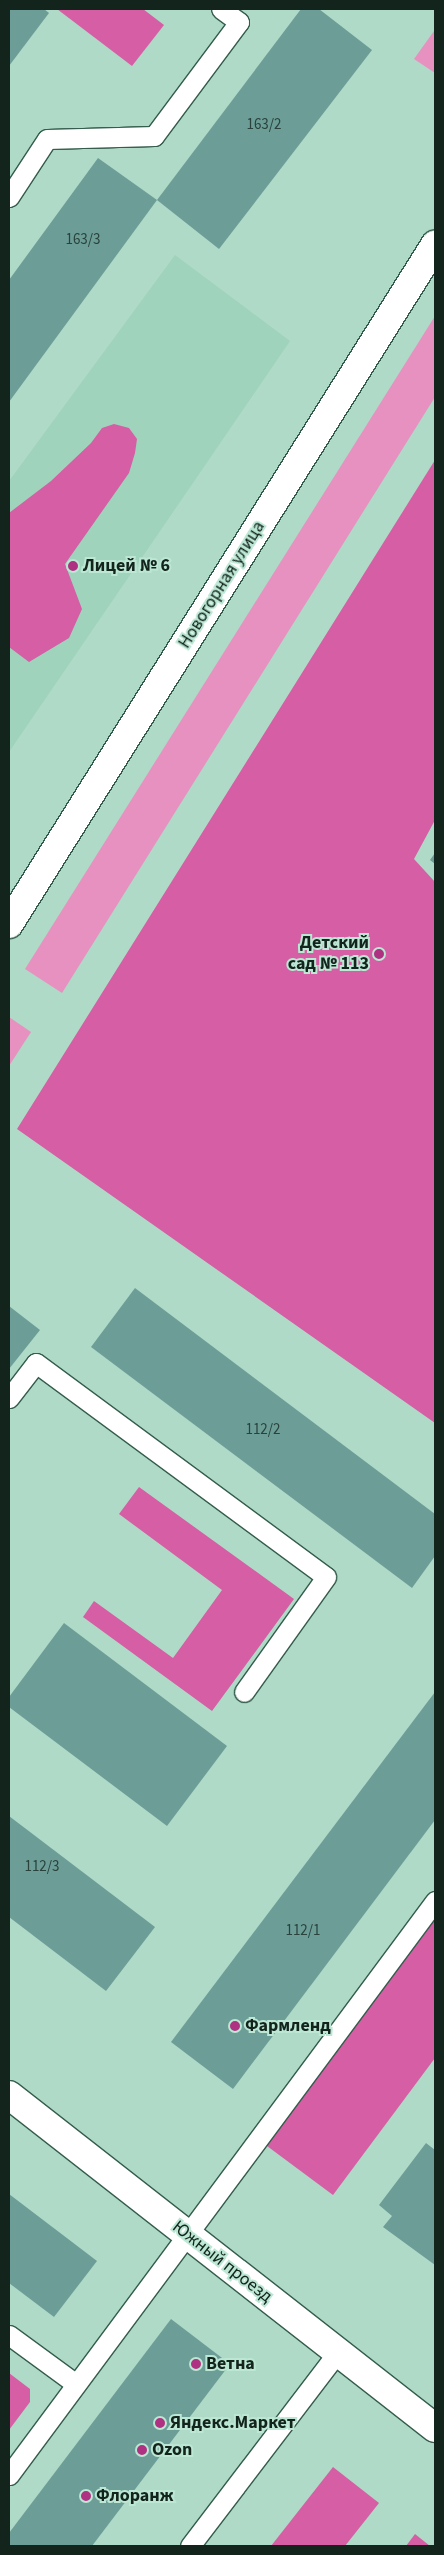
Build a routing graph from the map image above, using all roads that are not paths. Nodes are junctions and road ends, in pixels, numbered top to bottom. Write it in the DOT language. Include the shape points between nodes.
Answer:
graph roads {
  1 [pos="221,9"];
  2 [pos="9,197"];
  3 [pos="435,245"];
  4 [pos="9,924"];
  5 [pos="9,1398"];
  6 [pos="244,1692"];
  7 [pos="435,1901"];
  8 [pos="9,2096"];
  9 [pos="187,2235"];
  10 [pos="9,2335"];
  11 [pos="337,2353"];
  12 [pos="76,2384"];
  13 [pos="435,2428"];
  14 [pos="9,2474"];
  15 [pos="190,2546"];
  1 -- 2 [label="lane" via="239,22 154,136 47,139"];
  3 -- 4 [label="street, Новогорная улица"];
  5 -- 6 [label="lane" via="36,1363 326,1577"];
  7 -- 9 [label="lane"];
  8 -- 9 [label="street, Южный проезд"];
  9 -- 11 [label="street, Южный проезд"];
  9 -- 12 [label="lane"];
  10 -- 12 [label="lane"];
  11 -- 13 [label="street, Южный проезд"];
  11 -- 15 [label="lane"];
  12 -- 14 [label="lane"];
}
